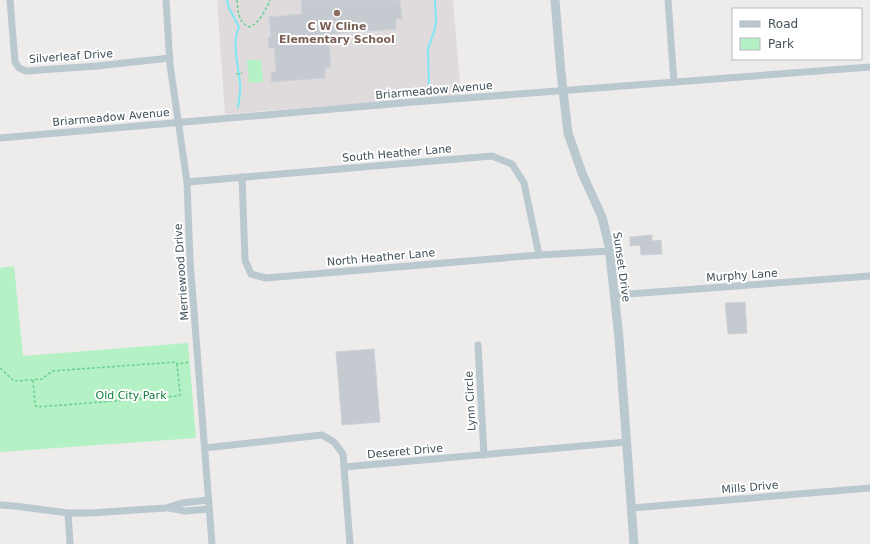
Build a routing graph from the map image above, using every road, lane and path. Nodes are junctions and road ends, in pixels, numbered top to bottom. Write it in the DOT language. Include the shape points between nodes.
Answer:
graph roads {
  1 [pos="10,0"];
  2 [pos="166,0"];
  3 [pos="237,0"];
  4 [pos="270,0"];
  5 [pos="555,0"];
  6 [pos="668,0"];
  7 [pos="170,58"];
  8 [pos="870,67"];
  9 [pos="242,73"];
  10 [pos="236,74"];
  11 [pos="674,82"];
  12 [pos="563,91"];
  13 [pos="178,123"];
  14 [pos="0,138"];
  15 [pos="242,177"];
  16 [pos="186,182"];
  17 [pos="610,251"];
  18 [pos="539,255"];
  19 [pos="870,276"];
  20 [pos="615,295"];
  21 [pos="478,345"];
  22 [pos="198,360"];
  23 [pos="177,364"];
  24 [pos="0,368"];
  25 [pos="33,380"];
  26 [pos="627,442"];
  27 [pos="204,448"];
  28 [pos="484,455"];
  29 [pos="344,467"];
  30 [pos="870,488"];
  31 [pos="208,500"];
  32 [pos="0,505"];
  33 [pos="166,508"];
  34 [pos="632,508"];
  35 [pos="209,509"];
  36 [pos="68,513"];
  37 [pos="70,544"];
  38 [pos="212,544"];
  39 [pos="350,544"];
  40 [pos="634,544"];
  1 -- 7 [label="street, Silverleaf Drive" via="15,62 19,68 26,71"];
  2 -- 7 [label="street, Merriewood Drive"];
  3 -- 4 [label="path" via="240,19 249,28 259,19"];
  5 -- 12 [label="street, Sunset Drive"];
  6 -- 11 [label="street"];
  7 -- 13 [label="street, Merriewood Drive"];
  8 -- 11 [label="street, Briarmeadow Avenue"];
  9 -- 10 [label="path"];
  11 -- 12 [label="street, Briarmeadow Avenue"];
  12 -- 13 [label="street, Briarmeadow Avenue"];
  12 -- 17 [label="street, Sunset Drive" via="568,133 582,173 602,217"];
  13 -- 14 [label="street, Briarmeadow Avenue"];
  13 -- 16 [label="street, Merriewood Drive"];
  15 -- 16 [label="street, South Heather Lane"];
  15 -- 18 [label="street, South Heather Lane" via="492,156 512,164 524,183"];
  15 -- 18 [label="street, North Heather Lane" via="244,260 251,274 266,278"];
  16 -- 22 [label="street, Merriewood Drive"];
  17 -- 18 [label="street, North Heather Lane"];
  17 -- 20 [label="street, Sunset Drive"];
  19 -- 20 [label="street, Murphy Lane"];
  20 -- 26 [label="street, Sunset Drive"];
  21 -- 28 [label="street, Lynn Circle"];
  22 -- 23 [label="path"];
  22 -- 27 [label="street, Merriewood Drive"];
  23 -- 25 [label="path" via="176,362 52,371 42,379"];
  23 -- 25 [label="path" via="180,394 178,396 37,407"];
  24 -- 25 [label="path" via="14,381"];
  26 -- 28 [label="street, Deseret Drive"];
  26 -- 34 [label="street, Sunset Drive"];
  27 -- 29 [label="street" via="322,435 334,442 343,454"];
  27 -- 31 [label="street, Merriewood Drive"];
  28 -- 29 [label="street, Deseret Drive"];
  29 -- 39 [label="street"];
  30 -- 34 [label="street, Mills Drive"];
  31 -- 33 [label="street"];
  31 -- 35 [label="street, Merriewood Drive"];
  32 -- 36 [label="street"];
  33 -- 35 [label="street" via="185,511"];
  33 -- 36 [label="street"];
  34 -- 40 [label="street, Sunset Drive"];
  35 -- 38 [label="street, Merriewood Drive"];
  36 -- 37 [label="street"];
}
